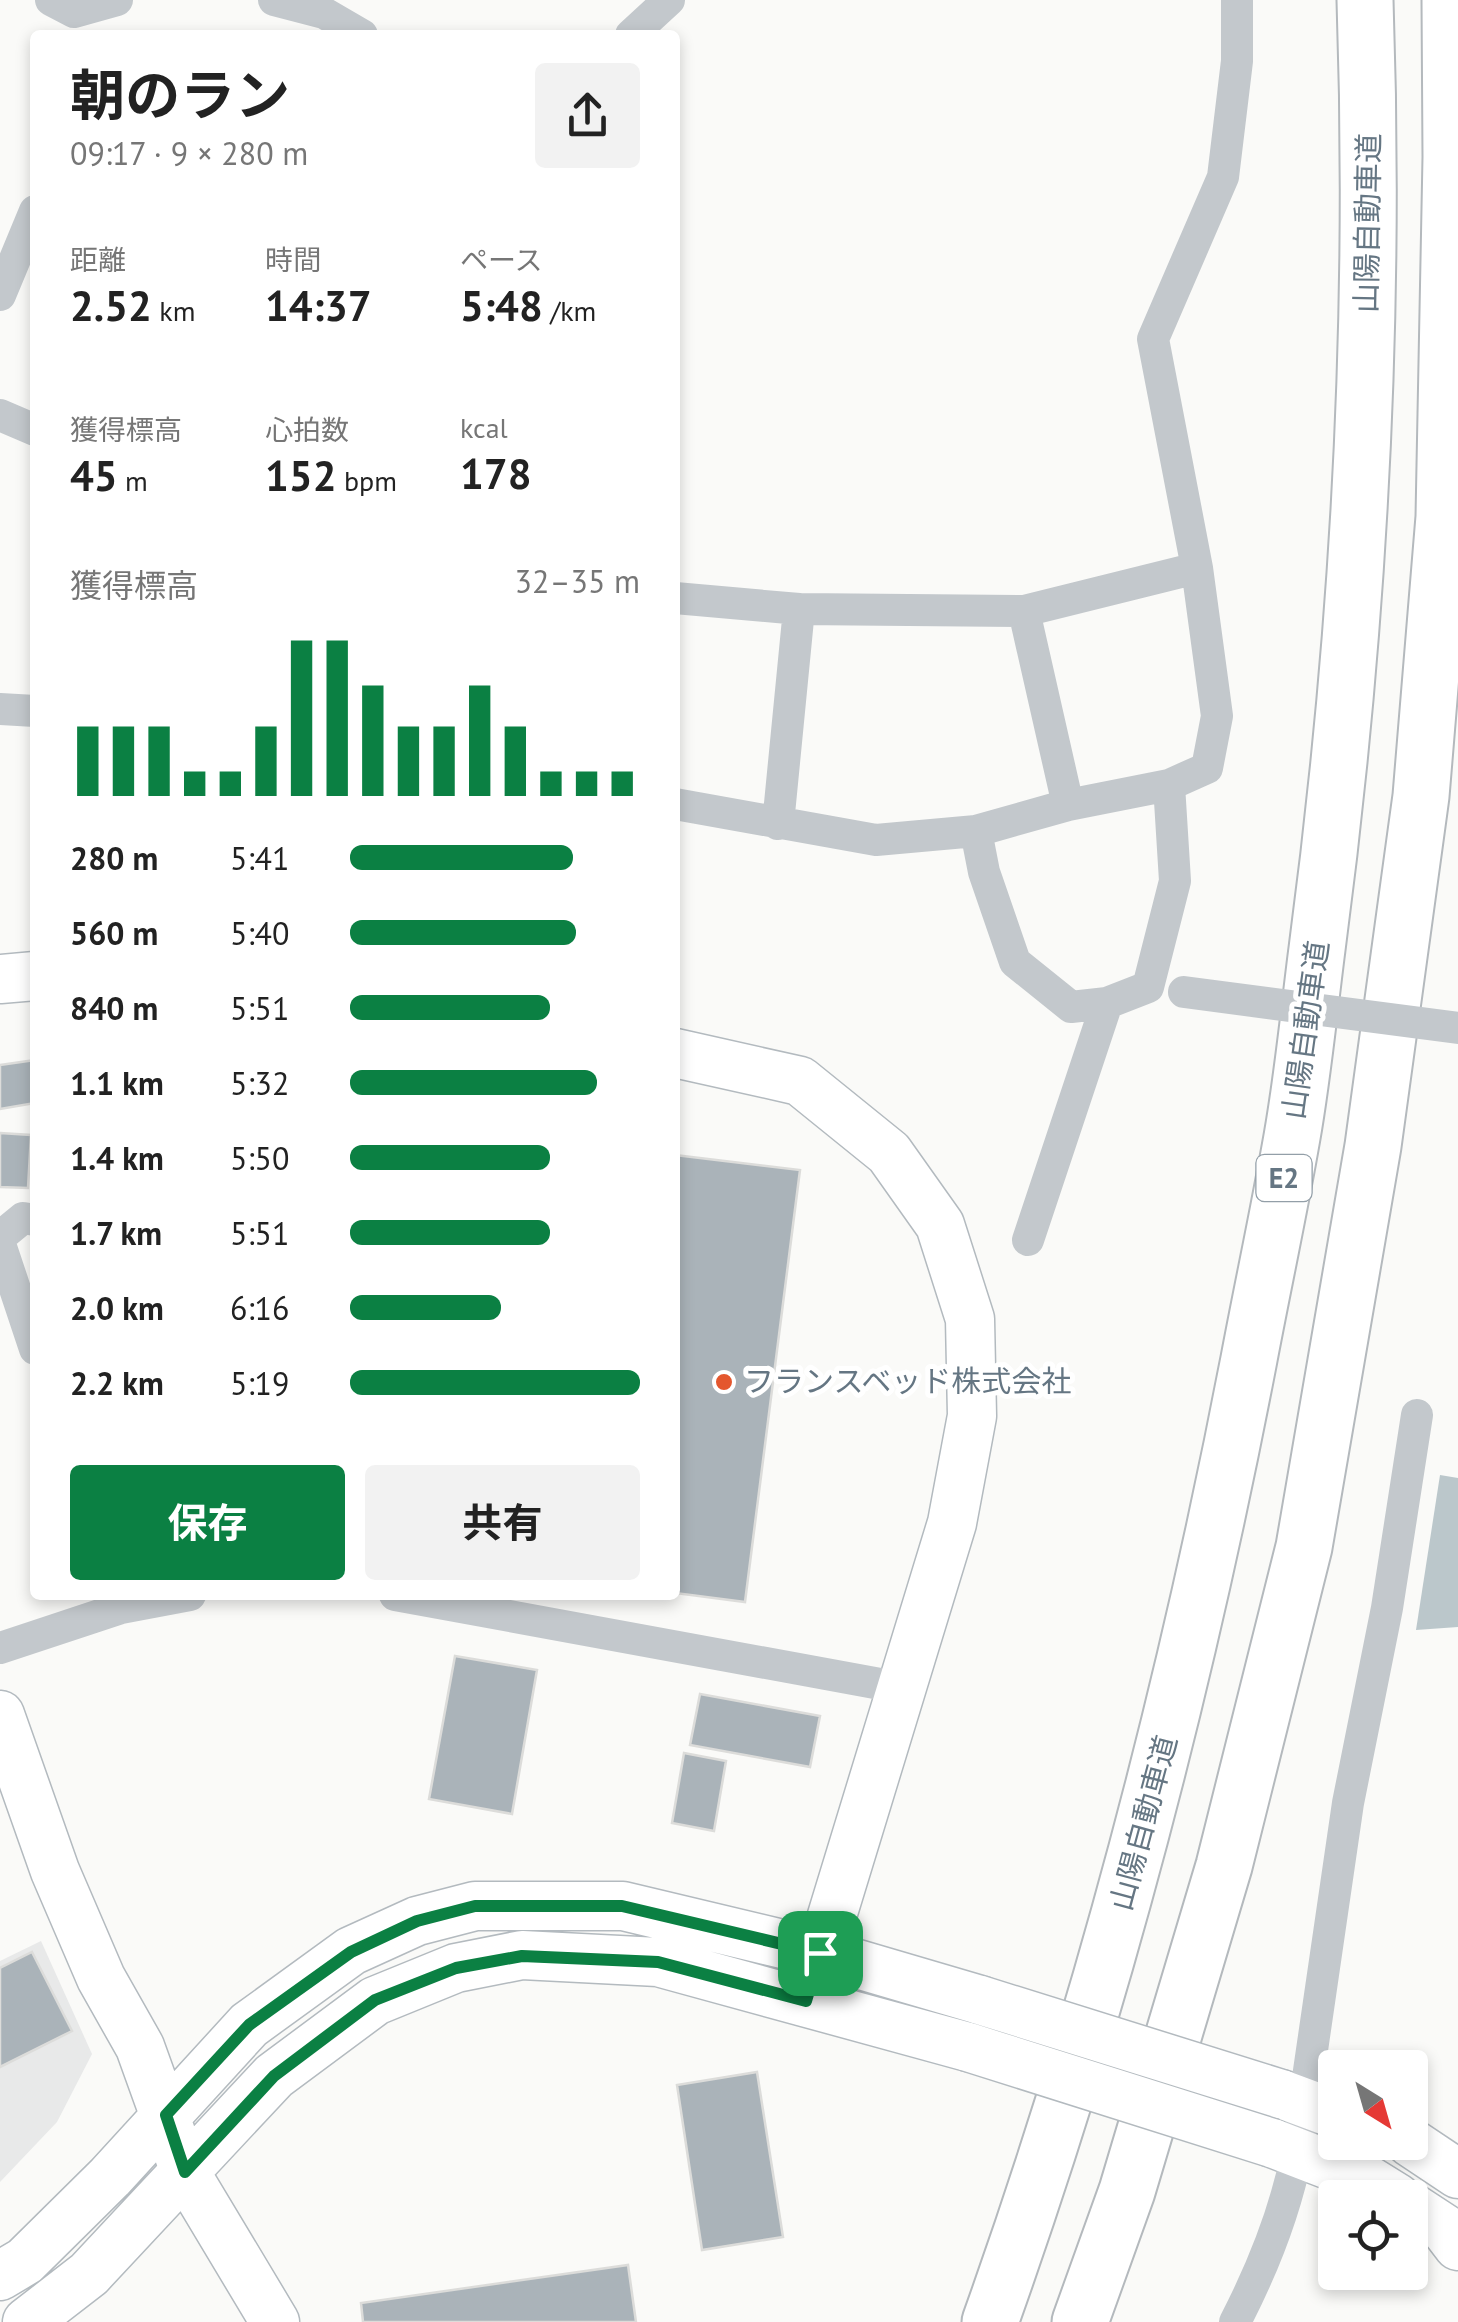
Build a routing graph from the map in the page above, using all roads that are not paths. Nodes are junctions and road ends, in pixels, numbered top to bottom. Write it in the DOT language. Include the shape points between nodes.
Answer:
graph roads {
  1 [pos="116,0"];
  2 [pos="274,0"];
  3 [pos="669,0"];
  4 [pos="1237,0"];
  5 [pos="1365,0"];
  6 [pos="1450,0"];
  7 [pos="65,16"];
  8 [pos="353,30"];
  9 [pos="636,30"];
  10 [pos="30,223"];
  11 [pos="0,295"];
  12 [pos="0,416"];
  13 [pos="30,428"];
  14 [pos="1196,568"];
  15 [pos="680,598"];
  16 [pos="799,609"];
  17 [pos="1024,611"];
  18 [pos="0,709"];
  19 [pos="30,712"];
  20 [pos="1169,785"];
  21 [pos="680,805"];
  22 [pos="1068,805"];
  23 [pos="778,824"];
  24 [pos="976,831"];
  25 [pos="30,977"];
  26 [pos="0,980"];
  27 [pos="1148,987"];
  28 [pos="1107,1002"];
  29 [pos="1458,1028"];
  30 [pos="680,1053"];
  31 [pos="30,1219"];
  32 [pos="0,1240"];
  33 [pos="1028,1240"];
  34 [pos="30,1333"];
  35 [pos="1417,1415"];
  36 [pos="444,1600"];
  37 [pos="119,1602"];
  38 [pos="0,1648"];
  39 [pos="902,1688"];
  40 [pos="0,1714"];
  41 [pos="820,1953"];
  42 [pos="806,2001"];
  43 [pos="1307,2104"];
  44 [pos="166,2115"];
  45 [pos="1285,2148"];
  46 [pos="1428,2154"];
  47 [pos="185,2172"];
  48 [pos="1458,2174"];
  49 [pos="1368,2180"];
  50 [pos="1428,2218"];
  51 [pos="1458,2246"];
  52 [pos="0,2276"];
  53 [pos="27,2322"];
  54 [pos="275,2322"];
  55 [pos="990,2322"];
  56 [pos="1080,2322"];
  57 [pos="1235,2322"];
  1 -- 7 [label="street"];
  2 -- 8 [label="street" via="324,13"];
  3 -- 9 [label="street"];
  4 -- 14 [label="street" via="1223,177 1153,339"];
  5 -- 55 [label="highway, 山陽自動車道 / E2" via="1370,147 1362,511 1340,777 1292,1134 1216,1531 1143,1834 1046,2163"];
  6 -- 56 [label="highway" via="1444,517 1421,796 1373,1146 1304,1547 1224,1866 1127,2191"];
  10 -- 11 [label="street"];
  12 -- 13 [label="street"];
  14 -- 17 [label="street"];
  14 -- 20 [label="street" via="1217,716 1207,768"];
  15 -- 16 [label="street"];
  16 -- 17 [label="street"];
  16 -- 23 [label="street"];
  17 -- 22 [label="street"];
  18 -- 19 [label="street"];
  20 -- 22 [label="street"];
  20 -- 27 [label="street" via="1175,881"];
  21 -- 23 [label="street"];
  22 -- 24 [label="street"];
  23 -- 24 [label="street" via="876,840"];
  24 -- 28 [label="street" via="1015,962 1071,1007"];
  25 -- 26 [label="street"];
  27 -- 28 [label="street"];
  27 -- 29 [label="street, bridge"];
  28 -- 33 [label="street"];
  30 -- 39 [label="street" via="800,1081 889,1153 940,1225 970,1320 972,1416 952,1523"];
  31 -- 32 [label="street"];
  32 -- 34 [label="street"];
  35 -- 43 [label="street" via="1348,1804"];
  36 -- 39 [label="street"];
  37 -- 38 [label="street"];
  39 -- 41 [label="street"];
  40 -- 44 [label="street" via="55,1871"];
  41 -- 42 [label="street"];
  41 -- 43 [label="street, bridge"];
  41 -- 44 [label="street" via="622,1906 475,1906 417,1921 351,1952 249,2025"];
  42 -- 45 [label="street, bridge"];
  42 -- 47 [label="street" via="658,1962 522,1956 456,1968 375,2000 274,2076"];
  43 -- 45 [label="street"];
  44 -- 47 [label="street"];
  44 -- 52 [label="street" via="25,2261"];
  45 -- 49 [label="street"];
  45 -- 57 [label="street" via="1290,2188 1261,2272"];
  46 -- 48 [label="street"];
  47 -- 53 [label="street" via="89,2274"];
  47 -- 54 [label="street"];
  50 -- 51 [label="street"];
}
